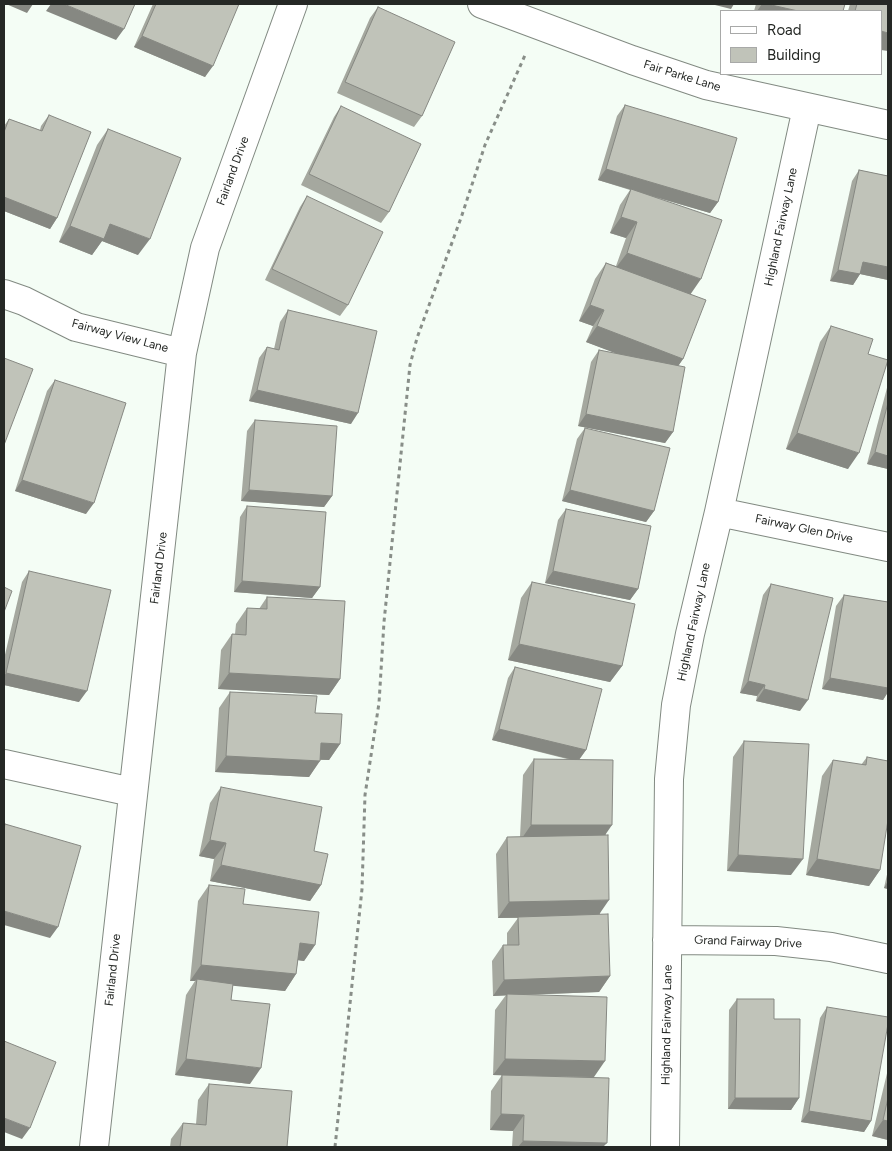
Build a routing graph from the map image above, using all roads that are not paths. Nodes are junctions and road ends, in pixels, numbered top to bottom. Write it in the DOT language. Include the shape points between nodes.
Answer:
graph roads {
  1 [pos="294,4"];
  2 [pos="482,4"];
  3 [pos="807,108"];
  4 [pos="888,125"];
  5 [pos="4,294"];
  6 [pos="182,353"];
  7 [pos="719,512"];
  8 [pos="888,546"];
  9 [pos="4,764"];
  10 [pos="132,792"];
  11 [pos="667,940"];
  12 [pos="888,959"];
  13 [pos="94,1147"];
  14 [pos="665,1147"];
  1 -- 6 [label="street, Fairland Drive" via="205,248"];
  2 -- 3 [label="street, Fair Parke Lane" via="706,85"];
  3 -- 4 [label="street, Fair Parke Lane"];
  3 -- 7 [label="street, Highland Fairway Lane"];
  5 -- 6 [label="street, Fairway View Lane" via="76,327"];
  6 -- 10 [label="street, Fairland Drive"];
  7 -- 8 [label="street, Fairway Glen Drive"];
  7 -- 11 [label="street, Highland Fairway Lane" via="676,705 669,779"];
  9 -- 10 [label="street"];
  10 -- 13 [label="street, Fairland Drive"];
  11 -- 12 [label="street, Grand Fairway Drive" via="776,941 831,947"];
  11 -- 14 [label="street, Highland Fairway Lane"];
}
